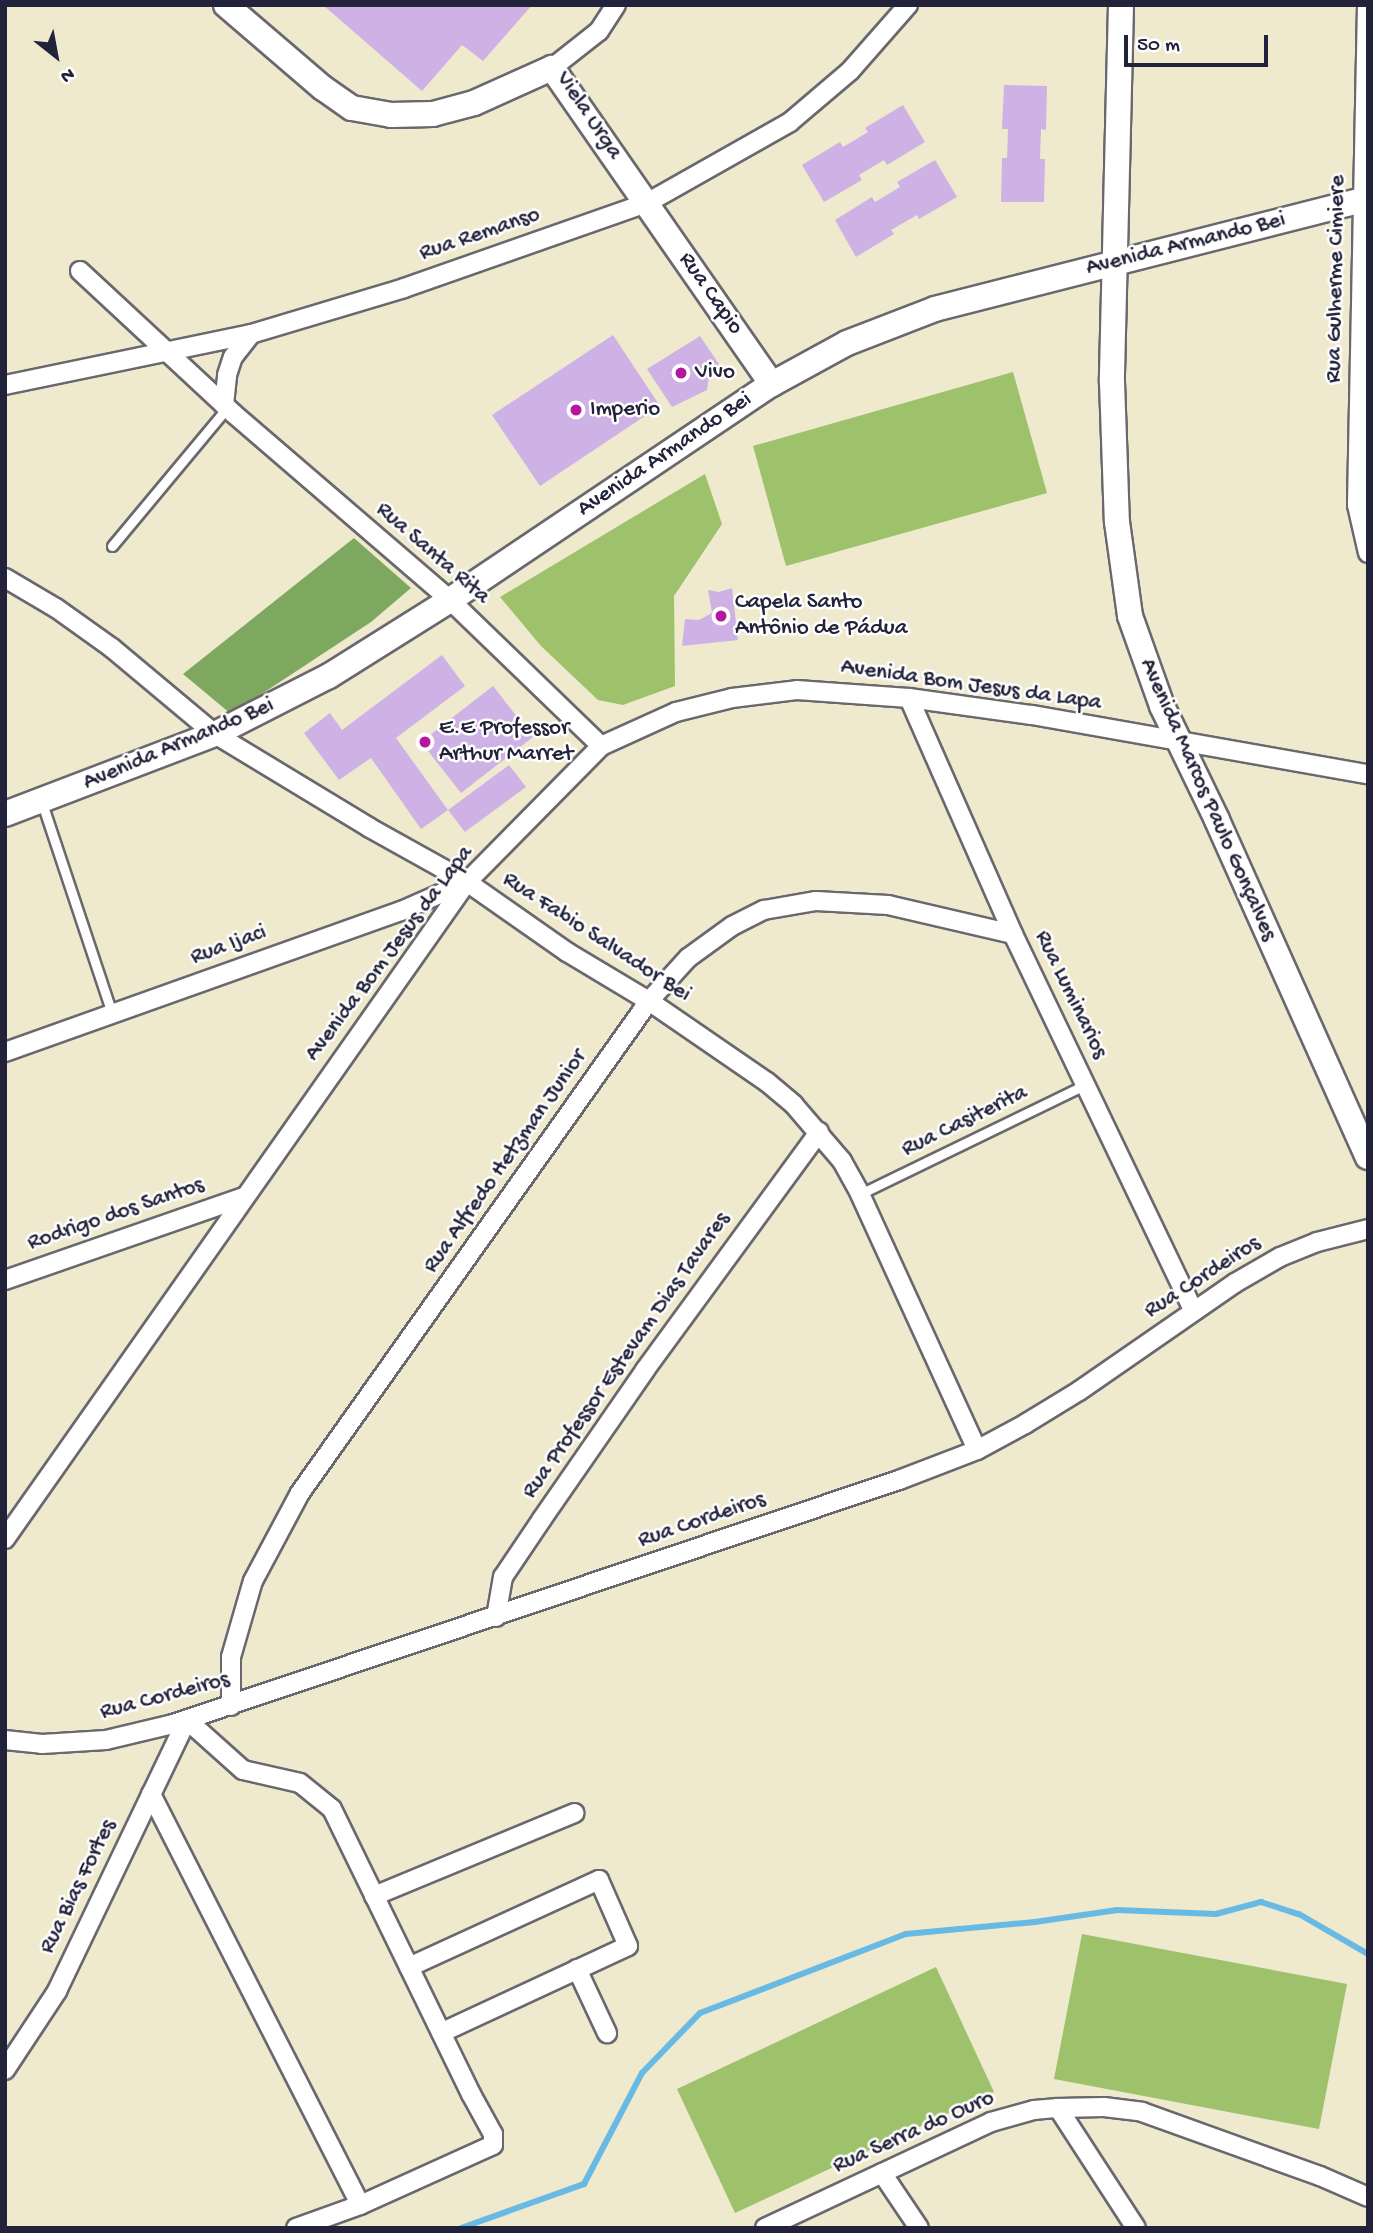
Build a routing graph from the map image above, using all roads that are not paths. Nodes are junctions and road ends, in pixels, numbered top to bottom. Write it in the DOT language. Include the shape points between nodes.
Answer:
graph roads {
  1 [pos="226,5"];
  2 [pos="616,5"];
  3 [pos="908,5"];
  4 [pos="1121,5"];
  5 [pos="1367,5"];
  6 [pos="552,68"];
  7 [pos="1365,200"];
  8 [pos="647,203"];
  9 [pos="1116,264"];
  10 [pos="80,271"];
  11 [pos="251,334"];
  12 [pos="165,351"];
  13 [pos="772,384"];
  14 [pos="1364,384"];
  15 [pos="5,385"];
  16 [pos="225,407"];
  17 [pos="112,546"];
  18 [pos="1367,546"];
  19 [pos="8,582"];
  20 [pos="450,600"];
  21 [pos="909,698"];
  22 [pos="215,734"];
  23 [pos="1178,742"];
  24 [pos="601,746"];
  25 [pos="1368,774"];
  26 [pos="41,801"];
  27 [pos="5,814"];
  28 [pos="467,883"];
  29 [pos="1013,934"];
  30 [pos="649,1002"];
  31 [pos="112,1014"];
  32 [pos="5,1052"];
  33 [pos="1087,1084"];
  34 [pos="819,1132"];
  35 [pos="1368,1157"];
  36 [pos="860,1194"];
  37 [pos="243,1196"];
  38 [pos="1368,1229"];
  39 [pos="5,1280"];
  40 [pos="1194,1311"];
  41 [pos="977,1450"];
  42 [pos="5,1539"];
  43 [pos="496,1617"];
  44 [pos="231,1706"];
  45 [pos="187,1720"];
  46 [pos="5,1740"];
  47 [pos="151,1794"];
  48 [pos="574,1813"];
  49 [pos="374,1896"];
  50 [pos="409,1967"];
  51 [pos="578,1969"];
  52 [pos="441,2033"];
  53 [pos="607,2033"];
  54 [pos="5,2070"];
  55 [pos="1059,2108"];
  56 [pos="882,2173"];
  57 [pos="1368,2197"];
  58 [pos="360,2205"];
  59 [pos="296,2228"];
  60 [pos="765,2228"];
  61 [pos="919,2228"];
  62 [pos="1136,2228"];
  1 -- 6 [label="street" via="352,108 391,115 433,114 474,103"];
  2 -- 6 [label="street, Viela Urga" via="599,31"];
  3 -- 8 [label="street, Rua Remanso" via="850,71 790,122"];
  4 -- 9 [label="street, Avenida Marcos Paulo Gonçalves"];
  5 -- 7 [label="street, Rua Gulherme Cimiere"];
  6 -- 8 [label="street, Viela Urga"];
  7 -- 9 [label="street, Avenida Armando Bei"];
  7 -- 14 [label="street, Rua Gulherme Cimiere"];
  8 -- 11 [label="street, Rua Remanso" via="404,288"];
  8 -- 13 [label="street, Rua Capio"];
  9 -- 13 [label="street, Avenida Armando Bei" via="935,309 847,344"];
  9 -- 23 [label="street, Avenida Marcos Paulo Gonçalves" via="1112,382 1117,522 1130,616"];
  10 -- 12 [label="street, Rua Santa Rita"];
  11 -- 12 [label="street, Rua Remanso"];
  11 -- 16 [label="street" via="226,375"];
  12 -- 15 [label="street, Rua Remanso"];
  12 -- 16 [label="street, Rua Santa Rita"];
  13 -- 20 [label="street, Avenida Armando Bei"];
  14 -- 18 [label="street, Rua Gulherme Cimiere" via="1357,505"];
  16 -- 17 [label="lane"];
  16 -- 20 [label="street, Rua Santa Rita"];
  19 -- 22 [label="street, Rua Fabio Salvador Bei" via="56,608 112,648"];
  20 -- 22 [label="street, Avenida Armando Bei" via="329,676"];
  20 -- 24 [label="street, Rua Santa Rita"];
  21 -- 23 [label="street, Avenida Bom Jesus da Lapa"];
  21 -- 24 [label="street, Avenida Bom Jesus da Lapa" via="797,690 732,698 676,712"];
  21 -- 29 [label="street, Rua Luminarios"];
  22 -- 26 [label="street, Avenida Armando Bei"];
  22 -- 28 [label="street, Rua Fabio Salvador Bei"];
  23 -- 25 [label="street, Avenida Bom Jesus da Lapa"];
  23 -- 35 [label="street, Avenida Marcos Paulo Gonçalves"];
  24 -- 28 [label="street, Avenida Bom Jesus da Lapa"];
  26 -- 27 [label="street, Avenida Armando Bei"];
  26 -- 31 [label="lane"];
  28 -- 30 [label="street, Rua Fabio Salvador Bei"];
  28 -- 31 [label="street, Rua Ijaci"];
  28 -- 37 [label="street, Avenida Bom Jesus da Lapa"];
  29 -- 30 [label="street, Rua Alfredo Hetzman Junior" via="888,905 848,901 790,904 764,910 732,926 688,958"];
  29 -- 33 [label="street, Rua Luminarios"];
  30 -- 34 [label="street, Rua Fabio Salvador Bei" via="767,1082"];
  30 -- 44 [label="street, Rua Alfredo Hetzman Junior" via="300,1493 253,1581 231,1657"];
  31 -- 32 [label="street, Rua Ijaci"];
  33 -- 36 [label="lane, Rua Casiterita"];
  33 -- 40 [label="street, Rua Luminarios"];
  34 -- 36 [label="street, Rua Fabio Salvador Bei"];
  34 -- 43 [label="street, Rua Professor Estevam Dias Tavares" via="535,1528 503,1577"];
  36 -- 41 [label="street, Rua Fabio Salvador Bei"];
  37 -- 39 [label="street, Rodrigo dos Santos"];
  37 -- 42 [label="street, Avenida Bom Jesus da Lapa"];
  38 -- 40 [label="street, Rua Cordeiros" via="1280,1257"];
  40 -- 41 [label="street, Rua Cordeiros" via="1079,1391"];
  41 -- 43 [label="street, Rua Cordeiros"];
  43 -- 44 [label="street, Rua Cordeiros"];
  44 -- 45 [label="street, Rua Cordeiros"];
  45 -- 46 [label="street, Rua Cordeiros" via="106,1740 42,1744"];
  45 -- 47 [label="street, Rua Bias Fortes"];
  45 -- 49 [label="street" via="243,1770 300,1783 332,1809"];
  47 -- 54 [label="street, Rua Bias Fortes" via="57,1991"];
  47 -- 58 [label="street"];
  48 -- 49 [label="street"];
  49 -- 50 [label="street"];
  50 -- 51 [label="street" via="599,1880 628,1946"];
  50 -- 52 [label="street"];
  51 -- 52 [label="street"];
  51 -- 53 [label="street"];
  52 -- 58 [label="street" via="493,2134 493,2145"];
  55 -- 56 [label="street, Rua Serra do Ouro" via="991,2122"];
  55 -- 57 [label="street, Rua Serra do Ouro" via="1142,2112"];
  55 -- 62 [label="street"];
  56 -- 60 [label="street, Rua Serra do Ouro"];
  56 -- 61 [label="street"];
  58 -- 59 [label="street"];
}
